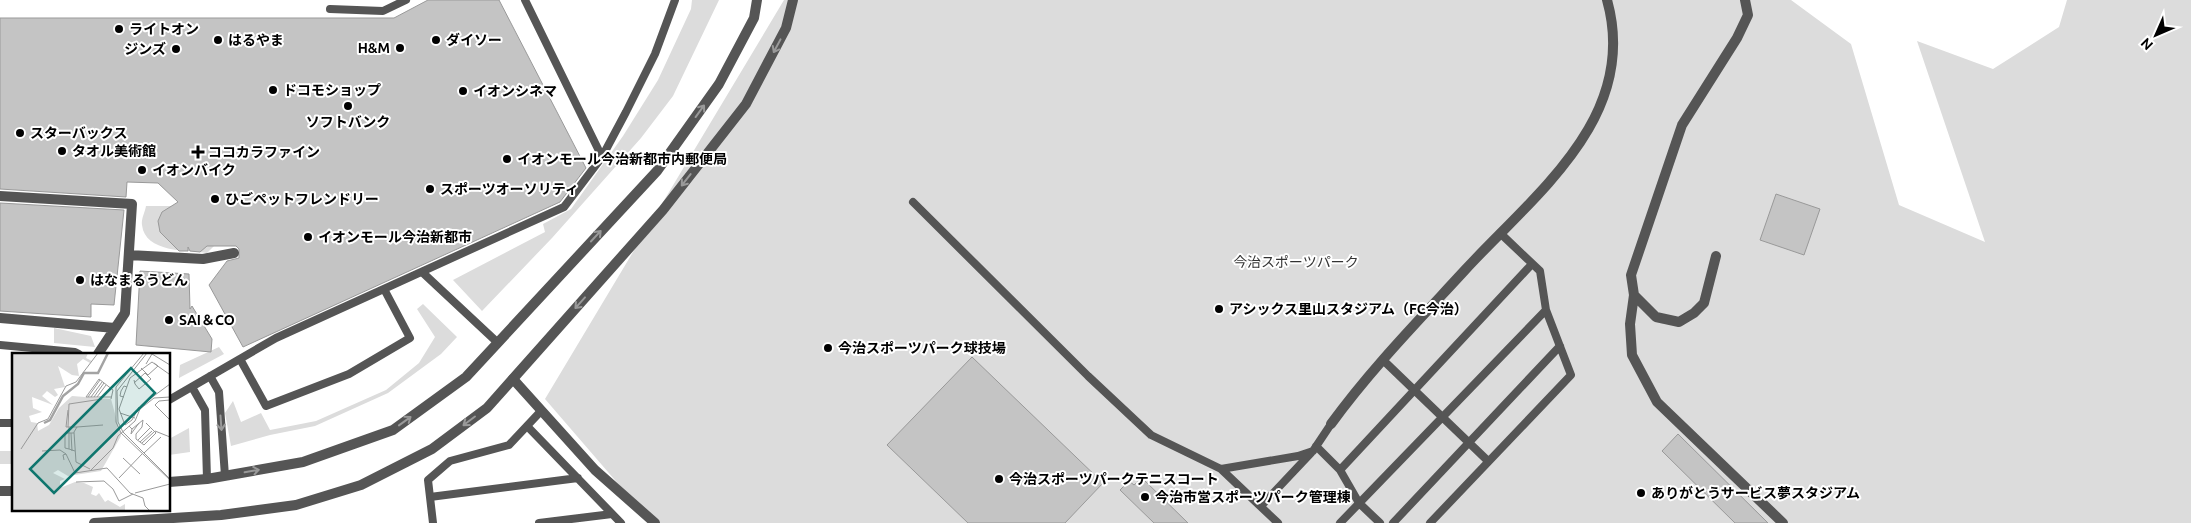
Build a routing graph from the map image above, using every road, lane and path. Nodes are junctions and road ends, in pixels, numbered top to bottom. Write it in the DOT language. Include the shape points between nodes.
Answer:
graph roads {
  1 [pos="406,0"];
  2 [pos="525,0"];
  3 [pos="675,0"];
  4 [pos="757,0"];
  5 [pos="792,0"];
  6 [pos="1607,0"];
  7 [pos="1745,0"];
  8 [pos="330,9"];
  9 [pos="602,157"];
  10 [pos="0,196"];
  11 [pos="913,202"];
  12 [pos="1500,233"];
  13 [pos="234,253"];
  14 [pos="129,255"];
  15 [pos="1716,256"];
  16 [pos="1532,264"];
  17 [pos="422,272"];
  18 [pos="384,289"];
  19 [pos="1634,295"];
  20 [pos="1546,310"];
  21 [pos="0,318"];
  22 [pos="115,328"];
  23 [pos="498,343"];
  24 [pos="0,345"];
  25 [pos="1560,346"];
  26 [pos="77,353"];
  27 [pos="99,353"];
  28 [pos="240,359"];
  29 [pos="1383,360"];
  30 [pos="210,376"];
  31 [pos="512,379"];
  32 [pos="192,387"];
  33 [pos="1415,390"];
  34 [pos="170,399"];
  35 [pos="541,411"];
  36 [pos="1443,417"];
  37 [pos="1331,424"];
  38 [pos="527,426"];
  39 [pos="1469,442"];
  40 [pos="1315,449"];
  41 [pos="1488,462"];
  42 [pos="1220,469"];
  43 [pos="1340,470"];
  44 [pos="225,476"];
  45 [pos="578,478"];
  46 [pos="207,479"];
  47 [pos="170,482"];
  48 [pos="430,497"];
  49 [pos="1359,503"];
  50 [pos="1261,506"];
  51 [pos="612,514"];
  52 [pos="94,523"];
  53 [pos="433,523"];
  54 [pos="539,523"];
  55 [pos="621,523"];
  56 [pos="655,523"];
  57 [pos="1278,523"];
  58 [pos="1340,523"];
  59 [pos="1380,523"];
  60 [pos="1393,523"];
  61 [pos="1430,523"];
  62 [pos="1782,523"];
  1 -- 8 [label="lane" via="384,11"];
  2 -- 9 [label="lane"];
  3 -- 9 [label="lane" via="655,54"];
  23 -- 4 [label="street, one-way" via="657,171 719,84 754,18"];
  5 -- 31 [label="street, one-way" via="786,28 746,104 663,210"];
  6 -- 12 [label="street" via="1614,45 1612,70 1604,99 1564,166"];
  7 -- 19 [label="street" via="1748,14 1737,38 1682,125 1631,275"];
  9 -- 17 [label="lane" via="564,207"];
  10 -- 14 [label="street" via="132,204"];
  11 -- 42 [label="lane" via="1151,435"];
  12 -- 16 [label="lane"];
  12 -- 29 [label="street"];
  13 -- 14 [label="street" via="203,259"];
  14 -- 22 [label="street" via="125,313"];
  15 -- 19 [label="street" via="1704,303 1694,314 1679,322 1656,317"];
  16 -- 20 [label="lane" via="1540,272"];
  16 -- 33 [label="lane"];
  17 -- 18 [label="lane"];
  17 -- 23 [label="lane"];
  18 -- 28 [label="lane" via="276,338"];
  18 -- 28 [label="lane" via="410,338 349,374 266,406"];
  19 -- 62 [label="street" via="1630,324 1632,355 1657,402"];
  20 -- 25 [label="lane"];
  20 -- 36 [label="lane"];
  21 -- 22 [label="street"];
  22 -- 27 [label="street"];
  44 -- 23 [label="street, one-way" via="302,462 393,430 466,377"];
  24 -- 26 [label="lane"];
  25 -- 39 [label="lane"];
  25 -- 41 [label="lane" via="1571,375"];
  28 -- 30 [label="lane"];
  29 -- 33 [label="lane"];
  29 -- 37 [label="street"];
  30 -- 32 [label="lane"];
  30 -- 44 [label="lane, one-way" via="219,392"];
  31 -- 35 [label="street"];
  31 -- 52 [label="street, one-way" via="487,408 432,449 361,485 296,505 221,515"];
  32 -- 34 [label="lane"];
  32 -- 46 [label="lane" via="205,410"];
  33 -- 36 [label="lane"];
  33 -- 43 [label="lane"];
  35 -- 38 [label="lane"];
  35 -- 56 [label="street" via="595,470"];
  36 -- 39 [label="lane"];
  36 -- 49 [label="lane"];
  37 -- 40 [label="lane"];
  38 -- 45 [label="lane"];
  38 -- 48 [label="lane" via="508,446 450,461 428,480"];
  39 -- 41 [label="lane"];
  39 -- 60 [label="lane"];
  40 -- 42 [label="lane" via="1298,456"];
  40 -- 43 [label="lane"];
  40 -- 50 [label="lane"];
  41 -- 61 [label="lane"];
  42 -- 50 [label="lane"];
  43 -- 49 [label="lane"];
  44 -- 46 [label="street"];
  45 -- 48 [label="lane"];
  45 -- 51 [label="lane"];
  46 -- 47 [label="street"];
  48 -- 53 [label="lane"];
  49 -- 58 [label="lane"];
  49 -- 59 [label="lane"];
  50 -- 57 [label="lane"];
  51 -- 54 [label="lane"];
  51 -- 55 [label="lane"];
}
